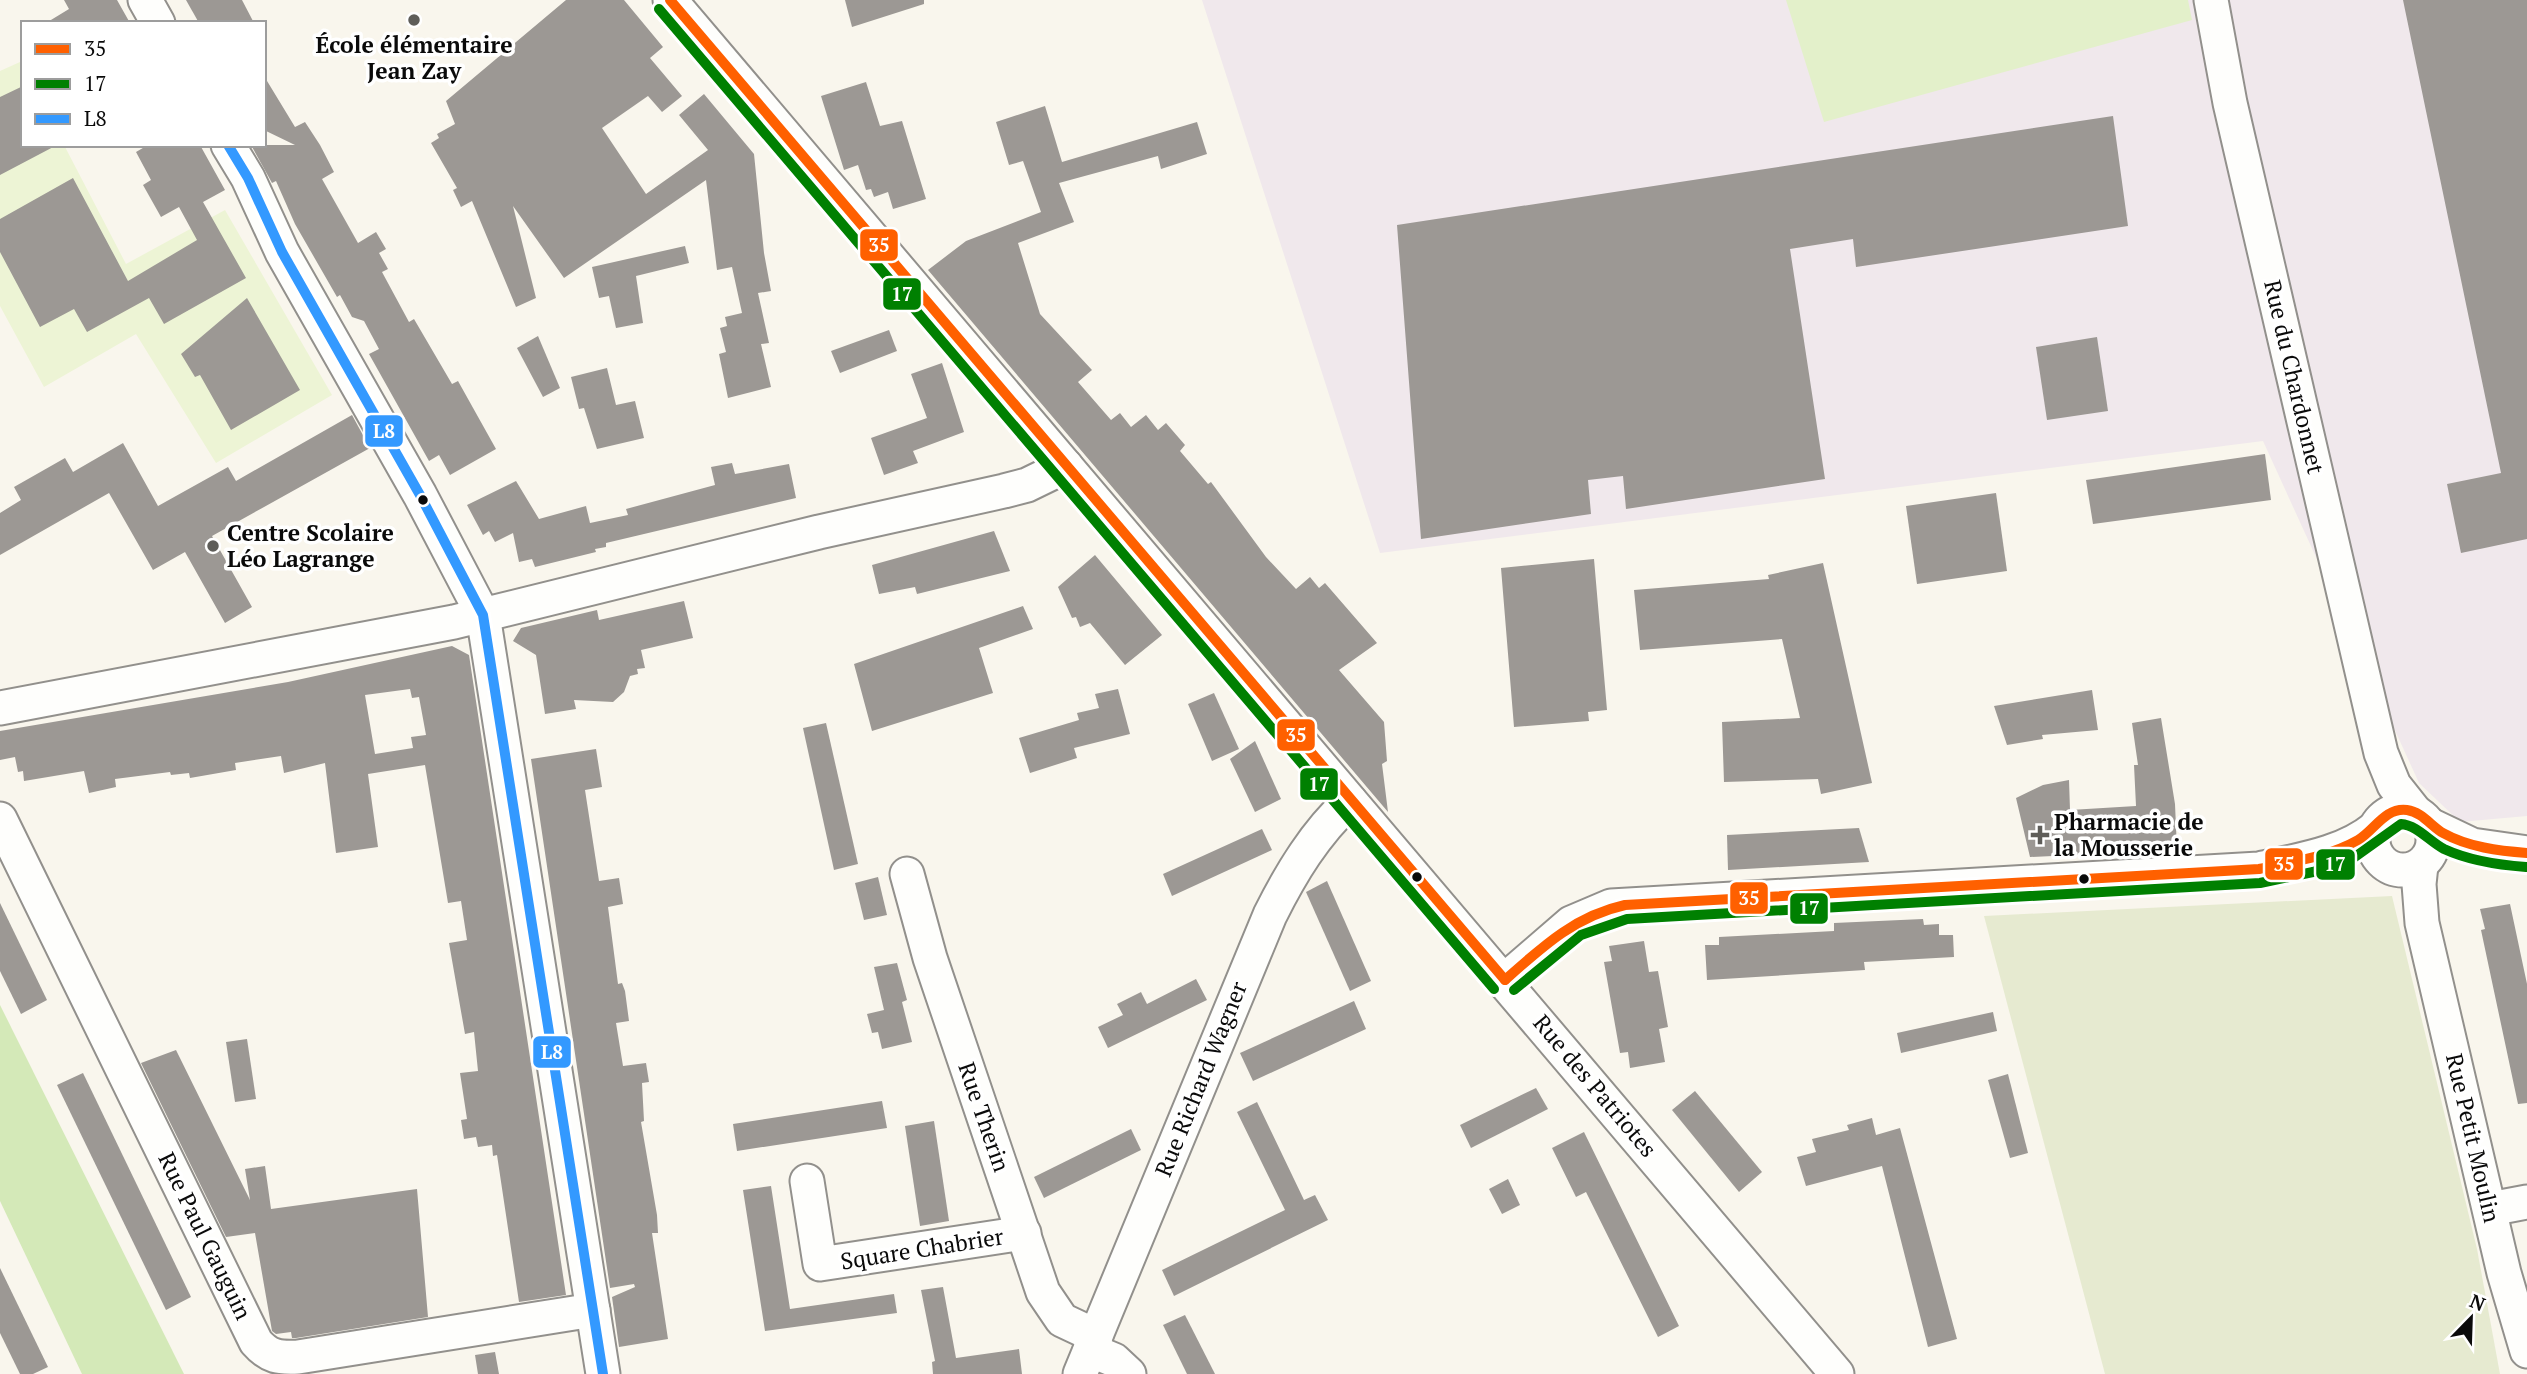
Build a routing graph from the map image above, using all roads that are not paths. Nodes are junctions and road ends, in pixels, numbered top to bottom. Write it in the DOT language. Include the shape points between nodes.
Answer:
graph roads {
  1 [pos="145,0"];
  2 [pos="670,0"];
  3 [pos="2211,0"];
  4 [pos="157,21"];
  5 [pos="229,147"];
  6 [pos="1066,466"];
  7 [pos="483,615"];
  8 [pos="0,708"];
  9 [pos="2381,753"];
  10 [pos="1350,801"];
  11 [pos="0,819"];
  12 [pos="2423,819"];
  13 [pos="2378,824"];
  14 [pos="2516,852"];
  15 [pos="2314,857"];
  16 [pos="2406,864"];
  17 [pos="907,874"];
  18 [pos="1505,980"];
  19 [pos="807,1181"];
  20 [pos="2527,1202"];
  21 [pos="2490,1209"];
  22 [pos="1024,1233"];
  23 [pos="593,1310"];
  24 [pos="2527,1351"];
  25 [pos="1088,1353"];
  26 [pos="603,1374"];
  27 [pos="1129,1374"];
  28 [pos="1837,1374"];
  1 -- 4 [label="street"];
  2 -- 6 [label="street, Rue des Patriotes"];
  3 -- 9 [label="street, Rue du Chardonnet" via="2230,103"];
  5 -- 7 [label="street" via="282,252"];
  6 -- 7 [label="street" via="1004,491"];
  6 -- 10 [label="street, Rue des Patriotes"];
  7 -- 8 [label="street"];
  7 -- 23 [label="street"];
  9 -- 12 [label="street, Rue du Chardonnet" via="2394,785"];
  9 -- 13 [label="street, Rue du Chardonnet"];
  10 -- 18 [label="street, Rue des Patriotes"];
  10 -- 25 [label="street, Rue Richard Wagner" via="1301,858 1270,915"];
  11 -- 23 [label="street, Rue Paul Gauguin" via="252,1334 266,1353 298,1357"];
  12 -- 13 [label="street" via="2398,811"];
  12 -- 14 [label="street" via="2460,841"];
  12 -- 16 [label="street" via="2433,842"];
  13 -- 15 [label="street" via="2351,844"];
  13 -- 16 [label="street" via="2373,848"];
  14 -- 16 [label="street"];
  15 -- 16 [label="street" via="2350,855"];
  15 -- 18 [label="street" via="2230,872 1611,906 1571,923"];
  16 -- 21 [label="street, Rue Petit Moulin" via="2419,884 2422,923"];
  17 -- 22 [label="street, Rue Therin" via="930,958"];
  18 -- 28 [label="street, Rue des Patriotes"];
  19 -- 22 [label="street, Square Chabrier" via="820,1264"];
  20 -- 21 [label="street"];
  21 -- 24 [label="street, Rue Petit Moulin"];
  22 -- 25 [label="street, Rue Therin" via="1051,1306"];
  23 -- 26 [label="street"];
  25 -- 27 [label="street, Rue Therin" via="1114,1360"];
}
